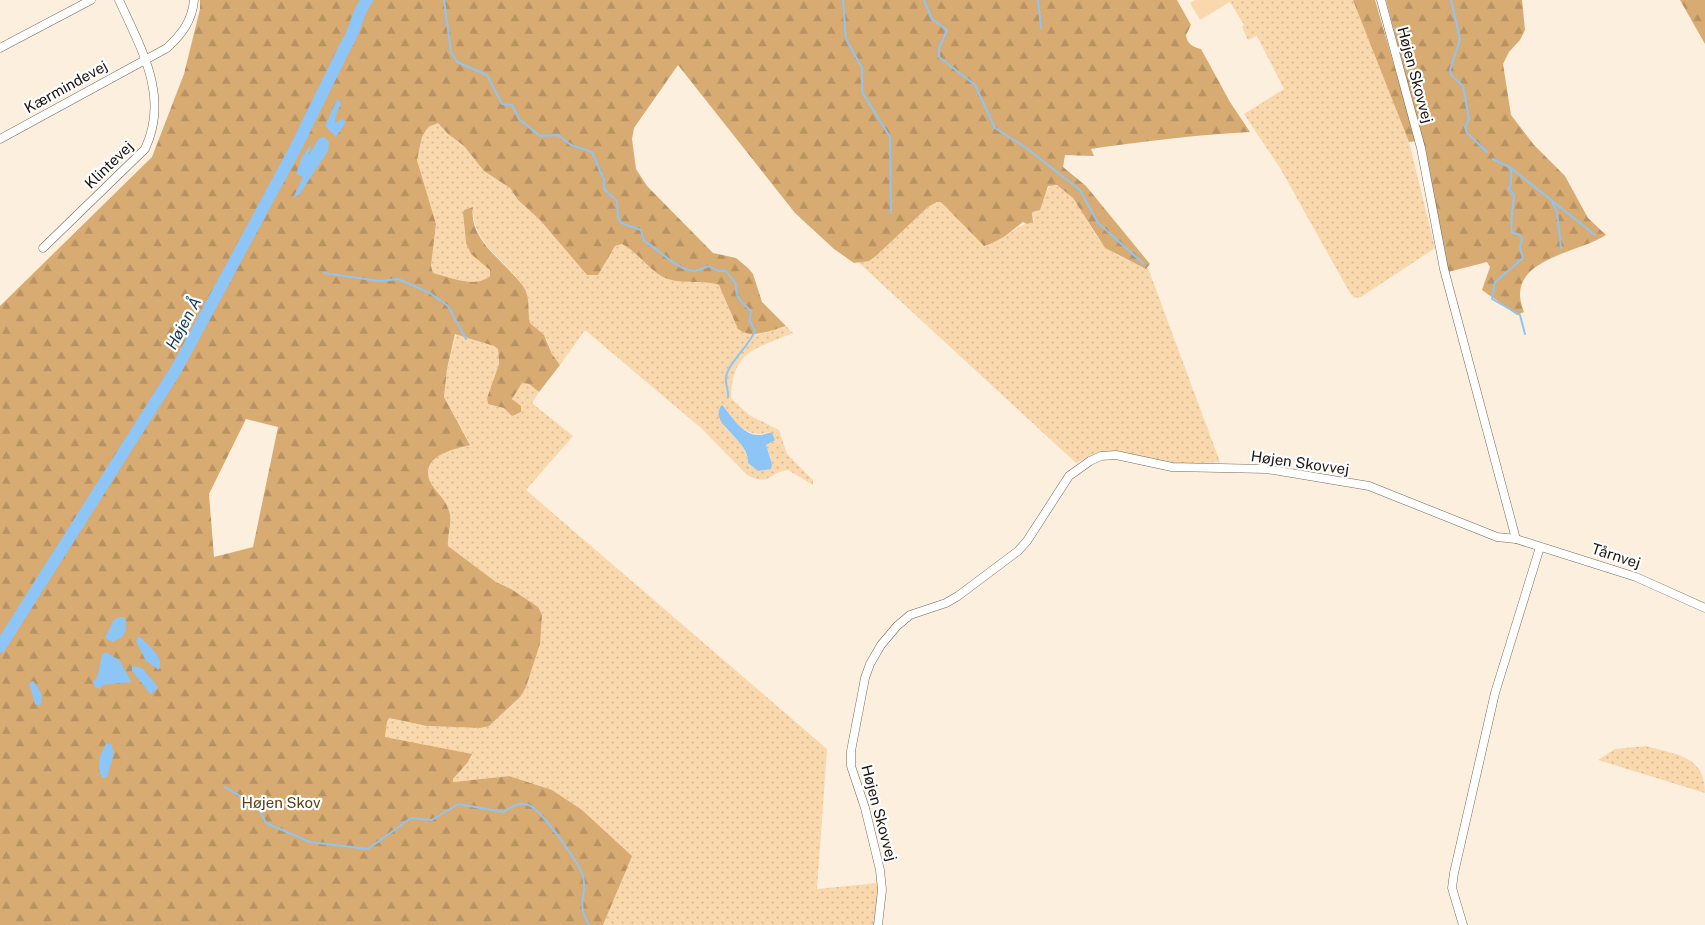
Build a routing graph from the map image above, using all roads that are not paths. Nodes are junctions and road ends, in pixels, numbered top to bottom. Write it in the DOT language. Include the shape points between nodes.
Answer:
graph roads {
  1 [pos="91,0"];
  2 [pos="119,0"];
  3 [pos="194,0"];
  4 [pos="1381,0"];
  5 [pos="0,48"];
  6 [pos="145,59"];
  7 [pos="0,139"];
  8 [pos="43,248"];
  9 [pos="1516,539"];
  10 [pos="1540,546"];
  11 [pos="1705,608"];
  12 [pos="878,925"];
  13 [pos="1463,925"];
  1 -- 5 [label="street"];
  2 -- 6 [label="street, Klintevej"];
  3 -- 6 [label="street, Kærmindevej" via="189,22 180,36"];
  4 -- 9 [label="street, Højen Skovvej" via="1420,148 1444,269"];
  6 -- 7 [label="street, Kærmindevej"];
  6 -- 8 [label="street, Klintevej" via="156,103 153,133 145,149"];
  9 -- 10 [label="street, Tårnvej"];
  9 -- 12 [label="street, Højen Skovvej" via="1497,538 1369,486 1267,469 1172,467 1116,455 1090,460 1069,476 1018,551 958,596 910,615 892,632 870,664 851,751 852,766 880,870 882,890"];
  10 -- 11 [label="street, Tårnvej" via="1636,576"];
  10 -- 13 [label="street" via="1495,693 1454,873 1452,888"];
}
